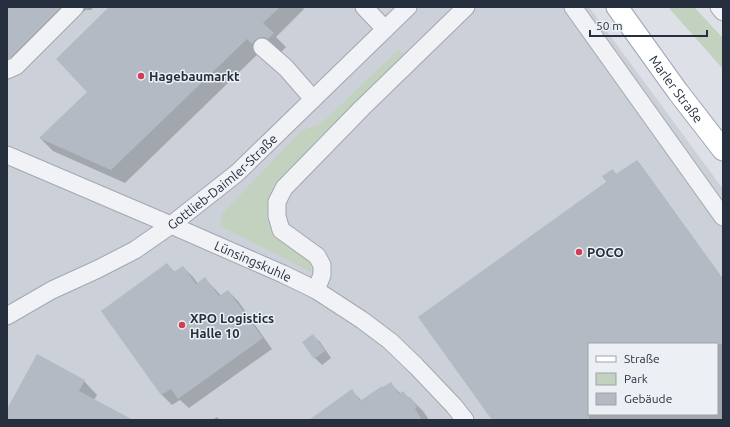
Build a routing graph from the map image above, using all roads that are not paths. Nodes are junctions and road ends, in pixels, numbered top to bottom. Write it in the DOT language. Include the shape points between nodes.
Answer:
graph roads {
  1 [pos="75,7"];
  2 [pos="364,7"];
  3 [pos="408,7"];
  4 [pos="466,7"];
  5 [pos="573,7"];
  6 [pos="617,7"];
  7 [pos="719,7"];
  8 [pos="723,12"];
  9 [pos="385,29"];
  10 [pos="262,47"];
  11 [pos="7,70"];
  12 [pos="313,99"];
  13 [pos="723,150"];
  14 [pos="7,155"];
  15 [pos="723,217"];
  16 [pos="172,225"];
  17 [pos="316,290"];
  18 [pos="8,315"];
  19 [pos="465,420"];
  1 -- 11 [label="street" via="16,66"];
  2 -- 9 [label="street"];
  3 -- 9 [label="street, Gottlieb-Daimler-Straße"];
  4 -- 17 [label="street" via="284,188 277,202 281,230 317,256 322,265 322,275"];
  5 -- 15 [label="street"];
  6 -- 13 [label="main road, Marler Straße"];
  7 -- 8 [label="street"];
  9 -- 12 [label="street, Gottlieb-Daimler-Straße"];
  10 -- 12 [label="street" via="286,68"];
  12 -- 16 [label="street, Gottlieb-Daimler-Straße" via="237,173"];
  14 -- 16 [label="street, Lünsingskuhle"];
  16 -- 17 [label="street, Lünsingskuhle"];
  16 -- 18 [label="street, Gottlieb-Daimler-Straße" via="135,250 52,290"];
  17 -- 19 [label="street, Lünsingskuhle" via="390,341"];
}
